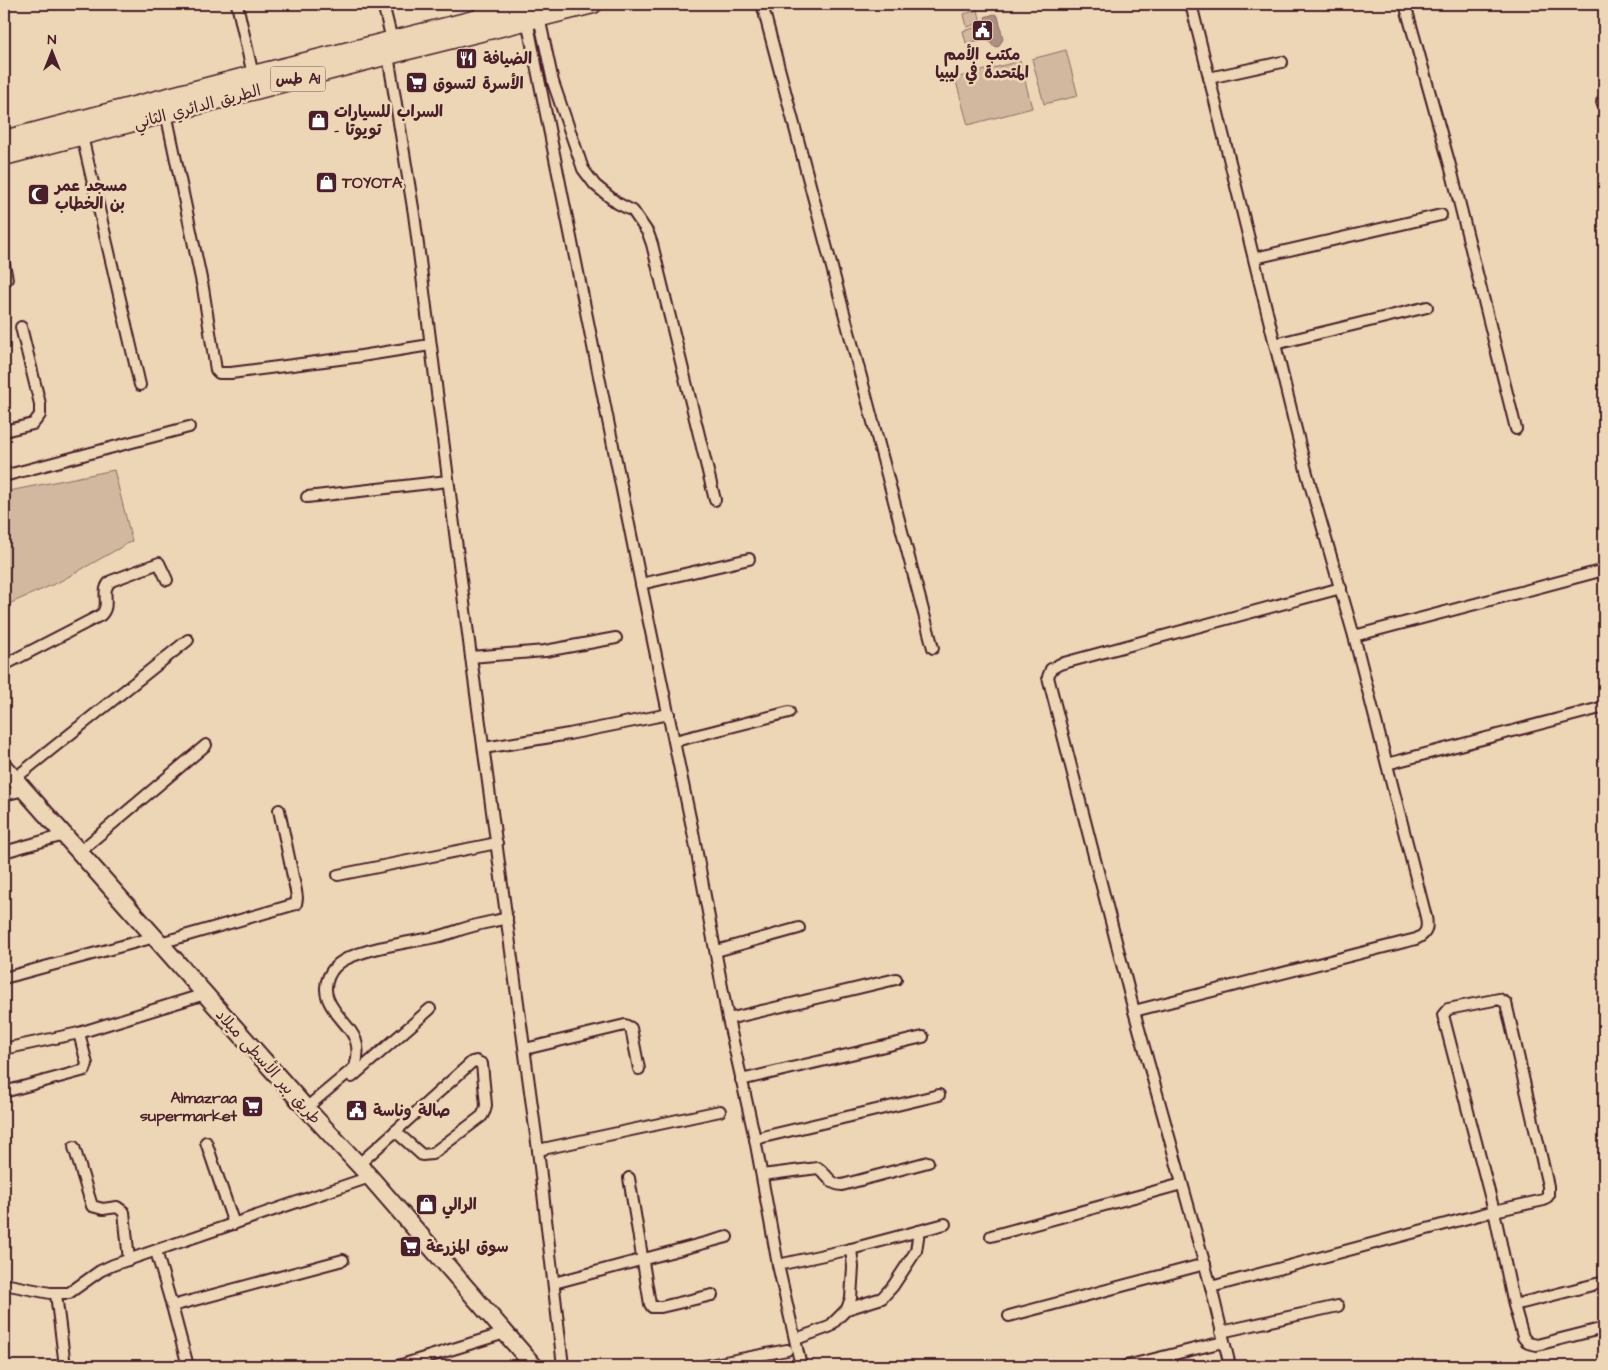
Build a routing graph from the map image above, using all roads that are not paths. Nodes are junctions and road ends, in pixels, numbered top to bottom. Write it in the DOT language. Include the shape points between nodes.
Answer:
graph roads {
  1 [pos="237,4"];
  2 [pos="383,4"];
  3 [pos="593,4"];
  4 [pos="762,4"];
  5 [pos="1191,4"];
  6 [pos="1405,4"];
  7 [pos="480,11"];
  8 [pos="535,14"];
  9 [pos="390,47"];
  10 [pos="1282,62"];
  11 [pos="253,75"];
  12 [pos="1209,78"];
  13 [pos="166,113"];
  14 [pos="82,136"];
  15 [pos="4,140"];
  16 [pos="4,156"];
  17 [pos="1441,215"];
  18 [pos="1255,258"];
  19 [pos="4,264"];
  20 [pos="7,278"];
  21 [pos="1427,307"];
  22 [pos="21,327"];
  23 [pos="1275,344"];
  24 [pos="430,345"];
  25 [pos="140,385"];
  26 [pos="188,427"];
  27 [pos="1516,428"];
  28 [pos="4,431"];
  29 [pos="4,476"];
  30 [pos="448,480"];
  31 [pos="307,497"];
  32 [pos="716,500"];
  33 [pos="749,559"];
  34 [pos="1604,570"];
  35 [pos="167,580"];
  36 [pos="641,584"];
  37 [pos="1341,588"];
  38 [pos="1354,636"];
  39 [pos="616,638"];
  40 [pos="188,640"];
  41 [pos="933,648"];
  42 [pos="471,657"];
  43 [pos="4,665"];
  44 [pos="1604,707"];
  45 [pos="790,712"];
  46 [pos="669,714"];
  47 [pos="675,741"];
  48 [pos="206,745"];
  49 [pos="484,748"];
  50 [pos="1387,764"];
  51 [pos="14,779"];
  52 [pos="4,795"];
  53 [pos="279,810"];
  54 [pos="64,835"];
  55 [pos="497,843"];
  56 [pos="4,852"];
  57 [pos="79,852"];
  58 [pos="338,875"];
  59 [pos="507,918"];
  60 [pos="799,928"];
  61 [pos="157,940"];
  62 [pos="716,951"];
  63 [pos="4,978"];
  64 [pos="896,979"];
  65 [pos="205,994"];
  66 [pos="430,1008"];
  67 [pos="1134,1011"];
  68 [pos="728,1019"];
  69 [pos="79,1033"];
  70 [pos="924,1038"];
  71 [pos="4,1049"];
  72 [pos="525,1049"];
  73 [pos="639,1069"];
  74 [pos="741,1080"];
  75 [pos="4,1092"];
  76 [pos="324,1093"];
  77 [pos="939,1095"];
  78 [pos="306,1108"];
  79 [pos="720,1111"];
  80 [pos="395,1131"];
  81 [pos="755,1139"];
  82 [pos="206,1142"];
  83 [pos="74,1147"];
  84 [pos="538,1150"];
  85 [pos="928,1162"];
  86 [pos="358,1164"];
  87 [pos="762,1175"];
  88 [pos="370,1177"];
  89 [pos="629,1178"];
  90 [pos="1182,1184"];
  91 [pos="1494,1211"];
  92 [pos="234,1224"];
  93 [pos="946,1224"];
  94 [pos="919,1231"];
  95 [pos="991,1236"];
  96 [pos="727,1237"];
  97 [pos="851,1249"];
  98 [pos="156,1251"];
  99 [pos="129,1260"];
  100 [pos="343,1260"];
  101 [pos="642,1260"];
  102 [pos="1205,1264"];
  103 [pos="778,1265"];
  104 [pos="1604,1282"];
  105 [pos="554,1283"];
  106 [pos="4,1284"];
  107 [pos="1211,1287"];
  108 [pos="56,1294"];
  109 [pos="712,1295"];
  110 [pos="1514,1305"];
  111 [pos="172,1306"];
  112 [pos="1338,1306"];
  113 [pos="847,1309"];
  114 [pos="1009,1316"];
  115 [pos="1604,1328"];
  116 [pos="505,1332"];
  117 [pos="1222,1337"];
  118 [pos="796,1338"];
  119 [pos="788,1350"];
  120 [pos="65,1366"];
  121 [pos="188,1366"];
  122 [pos="398,1366"];
  123 [pos="534,1366"];
  124 [pos="564,1366"];
  125 [pos="704,1366"];
  126 [pos="801,1366"];
  127 [pos="1126,1366"];
  128 [pos="1230,1366"];
  1 -- 11 [label="street"];
  2 -- 9 [label="street"];
  3 -- 8 [label="highway, الطريق الدائري الثاني / طس A1"];
  4 -- 41 [label="street"];
  5 -- 12 [label="street"];
  6 -- 27 [label="street" via="1451,169"];
  7 -- 8 [label="highway, الطريق الدائري الثاني / طس A1"];
  7 -- 9 [label="highway, الطريق الدائري الثاني / طس A1"];
  8 -- 9 [label="highway, الطريق الدائري الثاني / طس A1"];
  8 -- 32 [label="street" via="553,82 583,169 595,185 633,211 648,233"];
  8 -- 36 [label="street"];
  9 -- 11 [label="highway, الطريق الدائري الثاني / طس A1"];
  9 -- 13 [label="highway, الطريق الدائري الثاني / طس A1"];
  9 -- 24 [label="street"];
  10 -- 12 [label="street"];
  11 -- 15 [label="highway, الطريق الدائري الثاني / طس A1"];
  12 -- 18 [label="street"];
  13 -- 14 [label="highway, الطريق الدائري الثاني / طس A1"];
  13 -- 24 [label="street" via="203,288 216,370 230,373"];
  14 -- 16 [label="highway, الطريق الدائري الثاني / طس A1"];
  14 -- 25 [label="street"];
  17 -- 18 [label="street"];
  18 -- 23 [label="street"];
  19 -- 20 [label="street"];
  21 -- 23 [label="street"];
  22 -- 28 [label="street" via="40,415 34,424"];
  23 -- 37 [label="street" via="1306,470"];
  24 -- 30 [label="street"];
  26 -- 29 [label="street"];
  30 -- 31 [label="street"];
  30 -- 42 [label="street"];
  33 -- 36 [label="street"];
  34 -- 38 [label="street"];
  35 -- 43 [label="street" via="159,564 111,581 104,590 107,606 101,615"];
  36 -- 46 [label="street"];
  37 -- 38 [label="street"];
  37 -- 67 [label="street" via="1051,669 1049,680"];
  38 -- 50 [label="street"];
  39 -- 42 [label="street" via="545,651"];
  40 -- 51 [label="street"];
  42 -- 49 [label="street"];
  44 -- 50 [label="street"];
  45 -- 47 [label="street"];
  46 -- 47 [label="street"];
  46 -- 49 [label="street"];
  47 -- 62 [label="street"];
  48 -- 57 [label="street"];
  49 -- 55 [label="street"];
  50 -- 67 [label="street" via="1428,925 1422,936"];
  51 -- 52 [label="street"];
  51 -- 54 [label="main road, طريق بير الأسطى ميلاد"];
  53 -- 61 [label="street" via="296,904"];
  54 -- 56 [label="street"];
  54 -- 57 [label="main road, طريق بير الأسطى ميلاد"];
  55 -- 58 [label="street"];
  55 -- 59 [label="street"];
  57 -- 61 [label="main road, طريق بير الأسطى ميلاد"];
  59 -- 72 [label="street"];
  59 -- 76 [label="street" via="361,953 336,966 327,979 328,999 351,1030 358,1047 358,1057 355,1067"];
  60 -- 62 [label="street"];
  61 -- 63 [label="street"];
  61 -- 65 [label="main road, طريق بير الأسطى ميلاد"];
  62 -- 68 [label="street"];
  64 -- 68 [label="street"];
  65 -- 69 [label="street"];
  65 -- 78 [label="main road, طريق بير الأسطى ميلاد"];
  66 -- 76 [label="street" via="340,1087"];
  67 -- 90 [label="street"];
  68 -- 74 [label="street"];
  69 -- 71 [label="street"];
  69 -- 75 [label="street" via="87,1064 85,1070"];
  70 -- 74 [label="street"];
  72 -- 73 [label="street" via="625,1025 630,1028"];
  72 -- 84 [label="street"];
  74 -- 81 [label="street"];
  76 -- 78 [label="street"];
  77 -- 81 [label="street"];
  78 -- 86 [label="main road, طريق بير الأسطى ميلاد"];
  79 -- 84 [label="street"];
  80 -- 80 [label="street" via="422,1155 432,1154 482,1116 486,1105 482,1064 472,1062"];
  80 -- 86 [label="street"];
  81 -- 87 [label="street"];
  82 -- 92 [label="street"];
  83 -- 99 [label="street" via="92,1206 96,1209 118,1207 124,1212"];
  84 -- 105 [label="street"];
  85 -- 87 [label="street" via="842,1185 831,1182 818,1168"];
  86 -- 88 [label="main road, طريق بير الأسطى ميلاد"];
  87 -- 103 [label="street"];
  88 -- 92 [label="street"];
  88 -- 116 [label="main road, طريق بير الأسطى ميلاد"];
  89 -- 101 [label="street"];
  90 -- 95 [label="street"];
  90 -- 102 [label="street"];
  91 -- 91 [label="street" via="1544,1200 1549,1193 1506,1003 1499,999 1448,1009 1443,1015"];
  91 -- 107 [label="street"];
  91 -- 110 [label="street"];
  92 -- 98 [label="street"];
  93 -- 94 [label="street"];
  94 -- 97 [label="street"];
  94 -- 113 [label="street" via="916,1251 882,1298"];
  96 -- 101 [label="street"];
  97 -- 103 [label="street"];
  97 -- 113 [label="street" via="851,1298"];
  98 -- 99 [label="street"];
  98 -- 111 [label="street"];
  99 -- 108 [label="street" via="100,1271 68,1293"];
  100 -- 111 [label="street"];
  101 -- 105 [label="street"];
  101 -- 109 [label="street" via="652,1307"];
  102 -- 107 [label="street"];
  102 -- 114 [label="street"];
  103 -- 118 [label="street"];
  104 -- 110 [label="street"];
  105 -- 124 [label="street"];
  106 -- 108 [label="street"];
  107 -- 117 [label="street"];
  108 -- 120 [label="street"];
  110 -- 115 [label="street" via="1523,1337 1537,1346"];
  111 -- 121 [label="street"];
  112 -- 117 [label="street"];
  113 -- 118 [label="street" via="829,1327"];
  116 -- 122 [label="street"];
  116 -- 123 [label="main road, طريق بير الأسطى ميلاد"];
  117 -- 127 [label="street"];
  117 -- 128 [label="street"];
  118 -- 126 [label="street"];
  119 -- 125 [label="street"];
}
